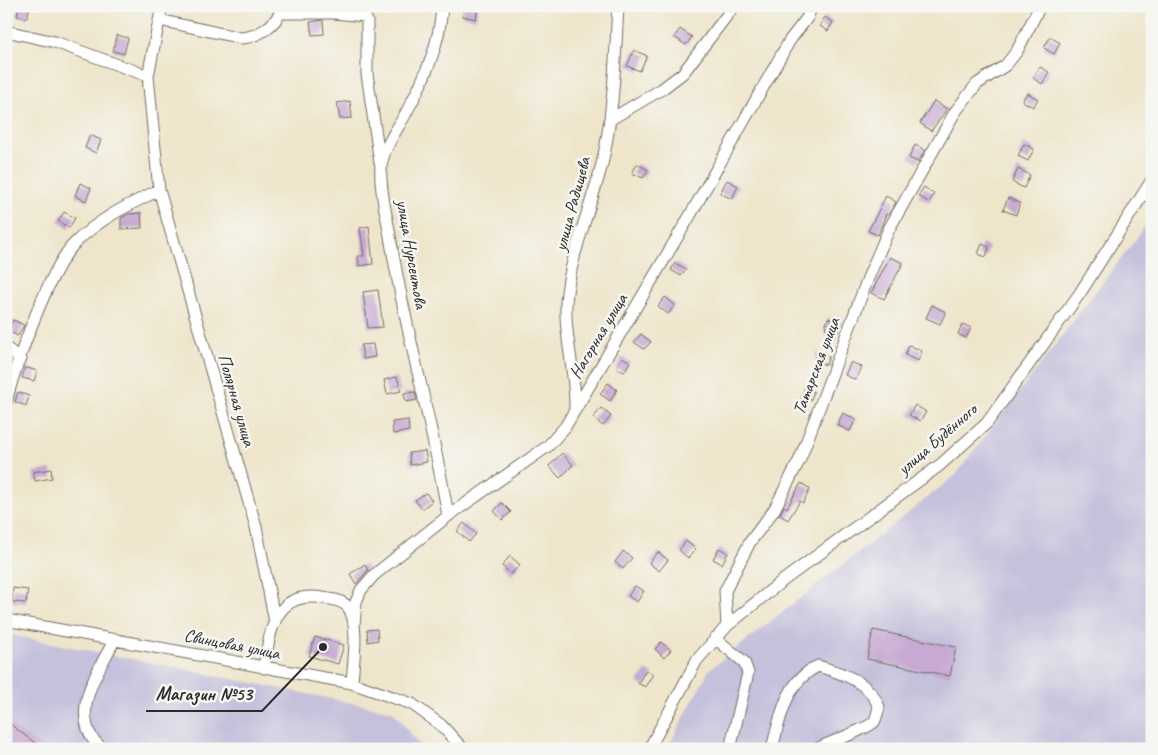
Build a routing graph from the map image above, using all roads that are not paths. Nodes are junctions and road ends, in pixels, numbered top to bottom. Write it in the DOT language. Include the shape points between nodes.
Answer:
graph roads {
  1 [pos="162,6"];
  2 [pos="442,6"];
  3 [pos="618,6"];
  4 [pos="734,6"];
  5 [pos="812,6"];
  6 [pos="1040,6"];
  7 [pos="282,10"];
  8 [pos="159,20"];
  9 [pos="6,31"];
  10 [pos="148,76"];
  11 [pos="611,119"];
  12 [pos="381,168"];
  13 [pos="1152,180"];
  14 [pos="159,190"];
  15 [pos="6,348"];
  16 [pos="21,359"];
  17 [pos="6,402"];
  18 [pos="575,410"];
  19 [pos="448,516"];
  20 [pos="6,620"];
  21 [pos="275,622"];
  22 [pos="354,625"];
  23 [pos="727,626"];
  24 [pos="715,638"];
  25 [pos="116,640"];
  26 [pos="264,668"];
  27 [pos="352,683"];
  28 [pos="103,749"];
  29 [pos="462,749"];
  30 [pos="649,749"];
  31 [pos="730,749"];
  32 [pos="772,749"];
  33 [pos="817,749"];
  1 -- 8 [label="street, Полярная улица"];
  2 -- 12 [label="street, улица Нурсеитова" via="437,40 424,81 386,150"];
  3 -- 11 [label="street, улица Радищева"];
  4 -- 11 [label="street" via="683,73"];
  5 -- 18 [label="street, Нагорная улица"];
  6 -- 23 [label="street, Татарская улица" via="1017,51 1006,65 977,84 955,112 890,230 868,278 800,459 774,510 750,542 725,591"];
  7 -- 8 [label="street" via="269,26 253,37 241,38"];
  7 -- 12 [label="street" via="365,16 367,74"];
  8 -- 10 [label="street, Полярная улица"];
  9 -- 10 [label="street" via="55,42"];
  10 -- 14 [label="street, Полярная улица"];
  11 -- 18 [label="street, улица Радищева" via="567,293"];
  12 -- 19 [label="street, улица Нурсеитова" via="396,276"];
  13 -- 23 [label="street, улица Будённого" via="1080,293 987,423 940,465"];
  14 -- 16 [label="street" via="116,212 72,247 57,267"];
  14 -- 21 [label="street, Полярная улица" via="256,527"];
  15 -- 16 [label="street"];
  16 -- 17 [label="street"];
  18 -- 19 [label="street, Нагорная улица" via="548,446"];
  19 -- 22 [label="street, Нагорная улица" via="374,575 361,590 356,602"];
  20 -- 25 [label="street, Свинцовая улица"];
  21 -- 22 [label="street" via="279,610 289,601 309,596 338,601 348,607"];
  21 -- 26 [label="street"];
  22 -- 27 [label="street, Нагорная улица"];
  23 -- 24 [label="street"];
  24 -- 30 [label="street" via="697,660"];
  24 -- 31 [label="street" via="744,662 748,673"];
  25 -- 26 [label="street, Свинцовая улица"];
  25 -- 28 [label="street" via="94,678 85,705 90,736"];
  26 -- 27 [label="street, Свинцовая улица"];
  27 -- 29 [label="street, Свинцовая улица" via="412,704 441,725"];
  32 -- 33 [label="street" via="792,688 804,672 818,666 860,683 874,695 879,707 874,722"];
}
